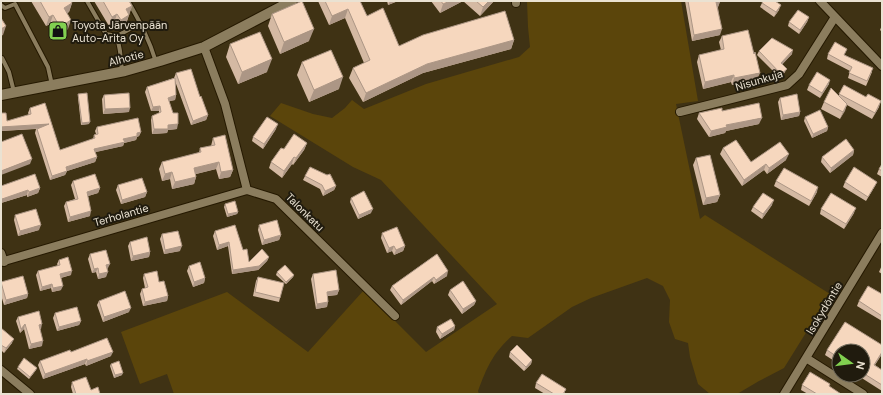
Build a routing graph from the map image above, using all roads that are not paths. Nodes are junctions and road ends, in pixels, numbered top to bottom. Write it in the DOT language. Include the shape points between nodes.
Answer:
graph roads {
  1 [pos="87,1"];
  2 [pos="128,1"];
  3 [pos="292,1"];
  4 [pos="820,1"];
  5 [pos="1,5"];
  6 [pos="835,17"];
  7 [pos="141,23"];
  8 [pos="117,36"];
  9 [pos="204,47"];
  10 [pos="1,58"];
  11 [pos="156,62"];
  12 [pos="882,66"];
  13 [pos="122,72"];
  14 [pos="52,86"];
  15 [pos="14,93"];
  16 [pos="1,95"];
  17 [pos="680,112"];
  18 [pos="248,190"];
  19 [pos="882,232"];
  20 [pos="1,253"];
  21 [pos="2,262"];
  22 [pos="395,316"];
  23 [pos="806,358"];
  24 [pos="1,370"];
  25 [pos="30,394"];
  26 [pos="784,394"];
  27 [pos="863,394"];
  1 -- 8 [label="lane" via="106,34"];
  2 -- 7 [label="lane"];
  3 -- 9 [label="street, Alhotie"];
  4 -- 6 [label="street"];
  5 -- 14 [label="lane" via="5,8 15,4 48,67"];
  6 -- 12 [label="street"];
  6 -- 17 [label="street, Nisunkuja" via="799,74 787,85"];
  7 -- 8 [label="lane"];
  7 -- 11 [label="lane"];
  8 -- 13 [label="lane"];
  9 -- 11 [label="street, Alhotie"];
  9 -- 18 [label="street" via="225,104"];
  10 -- 15 [label="lane" via="9,72"];
  11 -- 13 [label="street, Alhotie"];
  13 -- 14 [label="street, Alhotie"];
  14 -- 15 [label="street, Alhotie"];
  15 -- 16 [label="street, Alhotie"];
  18 -- 21 [label="street, Terholantie"];
  18 -- 22 [label="street, Talonkatu" via="276,199"];
  19 -- 23 [label="street, Isokydöntie"];
  20 -- 21 [label="street"];
  23 -- 26 [label="street, Isokydöntie"];
  23 -- 27 [label="street"];
  24 -- 25 [label="street"];
}
